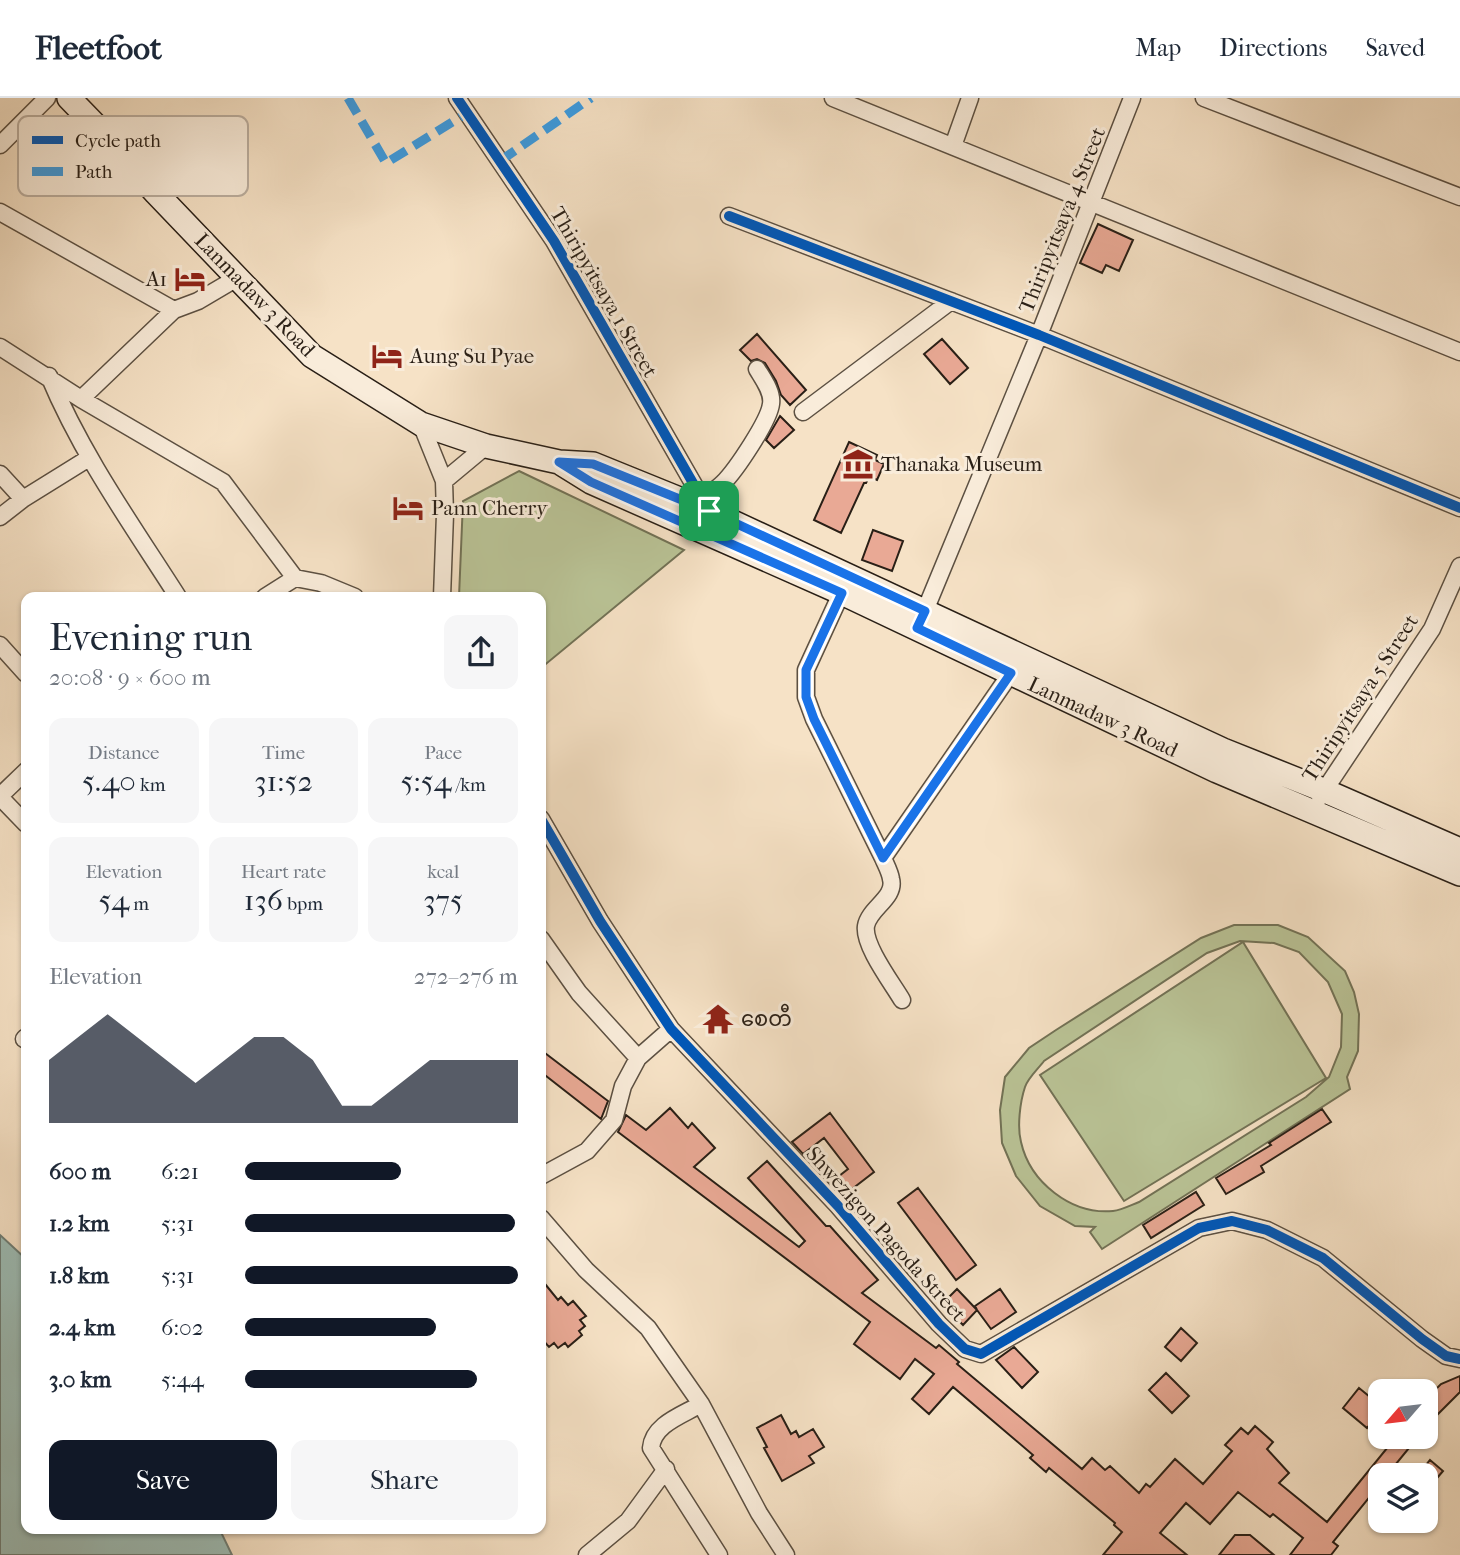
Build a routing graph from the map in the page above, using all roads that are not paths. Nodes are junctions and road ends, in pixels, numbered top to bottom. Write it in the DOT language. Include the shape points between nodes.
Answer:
graph roads {
  1 [pos="47,98"];
  2 [pos="69,98"];
  3 [pos="457,98"];
  4 [pos="833,98"];
  5 [pos="970,98"];
  6 [pos="1132,98"];
  7 [pos="1204,98"];
  8 [pos="29,116"];
  9 [pos="86,116"];
  10 [pos="18,127"];
  11 [pos="0,145"];
  12 [pos="953,146"];
  13 [pos="160,196"];
  14 [pos="1460,197"];
  15 [pos="1092,202"];
  16 [pos="0,212"];
  17 [pos="729,216"];
  18 [pos="237,278"];
  19 [pos="951,301"];
  20 [pos="174,310"];
  21 [pos="1039,335"];
  22 [pos="0,347"];
  23 [pos="1460,352"];
  24 [pos="757,369"];
  25 [pos="49,376"];
  26 [pos="81,398"];
  27 [pos="803,412"];
  28 [pos="421,425"];
  29 [pos="486,446"];
  30 [pos="89,458"];
  31 [pos="559,462"];
  32 [pos="0,474"];
  33 [pos="444,481"];
  34 [pos="23,499"];
  35 [pos="705,506"];
  36 [pos="1460,508"];
  37 [pos="0,517"];
  38 [pos="1460,566"];
  39 [pos="295,578"];
  40 [pos="845,584"];
  41 [pos="175,592"];
  42 [pos="273,592"];
  43 [pos="343,592"];
  44 [pos="442,592"];
  45 [pos="921,619"];
  46 [pos="0,645"];
  47 [pos="21,668"];
  48 [pos="1011,673"];
  49 [pos="21,776"];
  50 [pos="1323,790"];
  51 [pos="0,797"];
  52 [pos="1312,813"];
  53 [pos="21,819"];
  54 [pos="546,828"];
  55 [pos="1460,850"];
  56 [pos="883,858"];
  57 [pos="1460,874"];
  58 [pos="546,946"];
  59 [pos="902,1000"];
  60 [pos="671,1029"];
  61 [pos="638,1058"];
  62 [pos="546,1173"];
  63 [pos="546,1224"];
  64 [pos="1460,1359"];
  65 [pos="701,1404"];
  66 [pos="666,1469"];
  67 [pos="587,1555"];
  68 [pos="719,1555"];
  69 [pos="786,1555"];
  1 -- 8 [label="street"];
  2 -- 9 [label="main road, Lanmadaw 3 Road"];
  3 -- 35 [label="street, Thiripyitsaya 1 Street" via="554,241"];
  4 -- 12 [label="street"];
  5 -- 12 [label="street"];
  6 -- 15 [label="street, Thiripyitsaya 4 Street"];
  7 -- 14 [label="street"];
  10 -- 11 [label="street"];
  12 -- 15 [label="street"];
  13 -- 18 [label="main road, Lanmadaw 3 Road"];
  15 -- 21 [label="street, Thiripyitsaya 4 Street"];
  15 -- 23 [label="street"];
  16 -- 20 [label="street"];
  17 -- 19 [label="street"];
  18 -- 20 [label="street"];
  18 -- 28 [label="main road, Lanmadaw 3 Road" via="312,356"];
  19 -- 21 [label="street"];
  19 -- 27 [label="street"];
  20 -- 26 [label="street"];
  21 -- 36 [label="street"];
  21 -- 45 [label="street, Thiripyitsaya 4 Street"];
  22 -- 25 [label="street"];
  24 -- 35 [label="street" via="769,390 771,406 733,471"];
  25 -- 26 [label="street"];
  25 -- 30 [label="street"];
  26 -- 39 [label="street" via="223,482"];
  28 -- 29 [label="main road, Lanmadaw 3 Road"];
  28 -- 33 [label="street"];
  29 -- 31 [label="main road, Lanmadaw 3 Road"];
  29 -- 33 [label="street"];
  30 -- 34 [label="street"];
  30 -- 41 [label="street"];
  31 -- 35 [label="main road, Lanmadaw 3 Road" via="593,464"];
  31 -- 40 [label="main road, Lanmadaw 3 Road" via="591,482"];
  32 -- 34 [label="street"];
  33 -- 44 [label="street"];
  34 -- 37 [label="street"];
  35 -- 40 [label="main road, Lanmadaw 3 Road"];
  38 -- 50 [label="street, Thiripyitsaya 5 Street" via="1432,629"];
  39 -- 42 [label="street"];
  39 -- 43 [label="street"];
  40 -- 45 [label="main road, Lanmadaw 3 Road"];
  40 -- 56 [label="street" via="806,670 806,697"];
  45 -- 48 [label="main road, Lanmadaw 3 Road"];
  45 -- 50 [label="main road, Lanmadaw 3 Road"];
  46 -- 47 [label="street"];
  48 -- 52 [label="main road, Lanmadaw 3 Road"];
  48 -- 56 [label="street"];
  49 -- 51 [label="street"];
  50 -- 52 [label="street, Thiripyitsaya 5 Street"];
  50 -- 55 [label="main road, Lanmadaw 3 Road"];
  51 -- 53 [label="street"];
  52 -- 57 [label="main road, Lanmadaw 3 Road"];
  54 -- 60 [label="street, Shwezigon Pagoda Street"];
  56 -- 59 [label="street" via="891,891 872,912 867,937"];
  58 -- 61 [label="street" via="579,993"];
  60 -- 61 [label="street"];
  60 -- 64 [label="street, Shwezigon Pagoda Street" via="838,1206 939,1324 974,1353 981,1354 1048,1317 1199,1228 1232,1221 1267,1230 1323,1258 1422,1339 1446,1356"];
  61 -- 62 [label="street" via="623,1086 614,1121 587,1151"];
  63 -- 65 [label="street" via="586,1270 648,1328"];
  65 -- 66 [label="street" via="657,1430 651,1448"];
  65 -- 69 [label="street"];
  66 -- 67 [label="street" via="628,1521"];
  66 -- 68 [label="street"];
}
